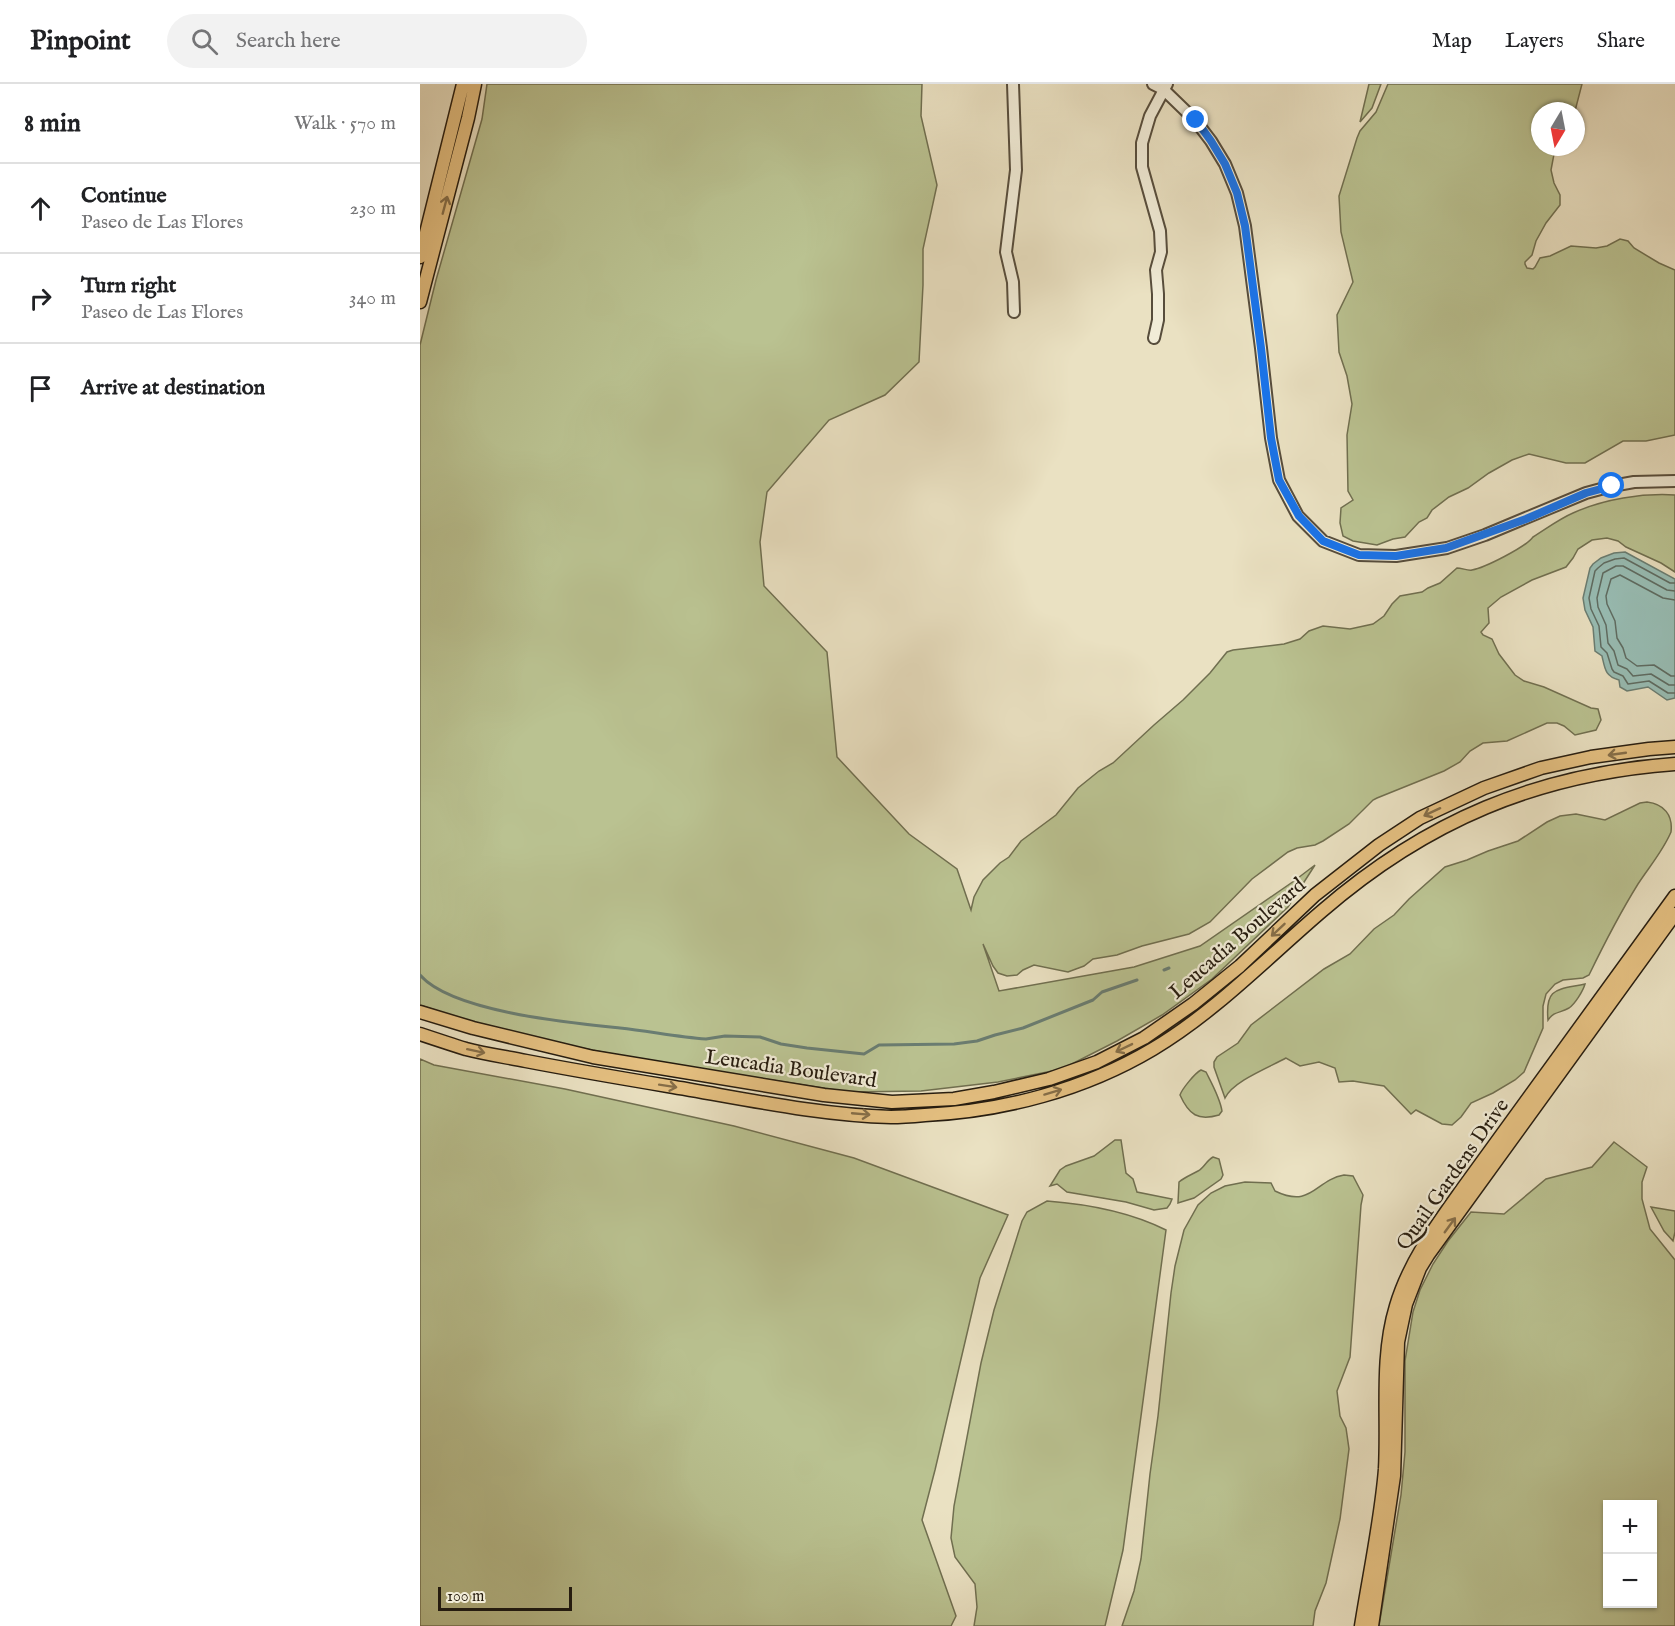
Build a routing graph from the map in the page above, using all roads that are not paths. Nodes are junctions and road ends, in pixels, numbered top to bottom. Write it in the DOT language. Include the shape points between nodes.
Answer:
graph roads {
  1 [pos="463,84"];
  2 [pos="475,84"];
  3 [pos="1012,84"];
  4 [pos="1161,86"];
  5 [pos="420,257"];
  6 [pos="420,302"];
  7 [pos="1014,312"];
  8 [pos="1154,338"];
  9 [pos="1675,481"];
  10 [pos="1675,747"];
  11 [pos="1675,764"];
  12 [pos="1675,896"];
  13 [pos="1670,919"];
  14 [pos="420,1012"];
  15 [pos="420,1035"];
  16 [pos="1361,1626"];
  17 [pos="1372,1626"];
  1 -- 5 [label="main road"];
  6 -- 2 [label="main road, one-way"];
  3 -- 7 [label="street" via="1016,171 1006,252"];
  4 -- 8 [label="street" via="1142,143 1142,167 1160,231"];
  4 -- 9 [label="street" via="1196,120 1211,141 1237,193 1245,226 1279,480 1299,516 1323,541 1359,555 1396,556 1446,548 1586,493 1634,482"];
  10 -- 14 [label="main road, Leucadia Boulevard, one-way" via="1591,757 1541,768 1484,788 1420,818 1315,895 1240,966 1144,1038 1097,1062 994,1092 954,1099 892,1101 824,1095 592,1057"];
  15 -- 11 [label="main road, Leucadia Boulevard, one-way" via="468,1049 590,1073 822,1111 892,1117 1004,1106 1104,1074 1152,1050 1202,1016 1387,859 1429,834 1492,804 1548,785 1595,774"];
  12 -- 13 [label="main road, Quail Gardens Drive"];
  13 -- 16 [label="main road, Quail Gardens Drive" via="1463,1188 1408,1271 1388,1344 1384,1483"];
  17 -- 13 [label="main road, Quail Gardens Drive, one-way" via="1394,1476 1398,1342 1413,1287 1428,1255"];
}
